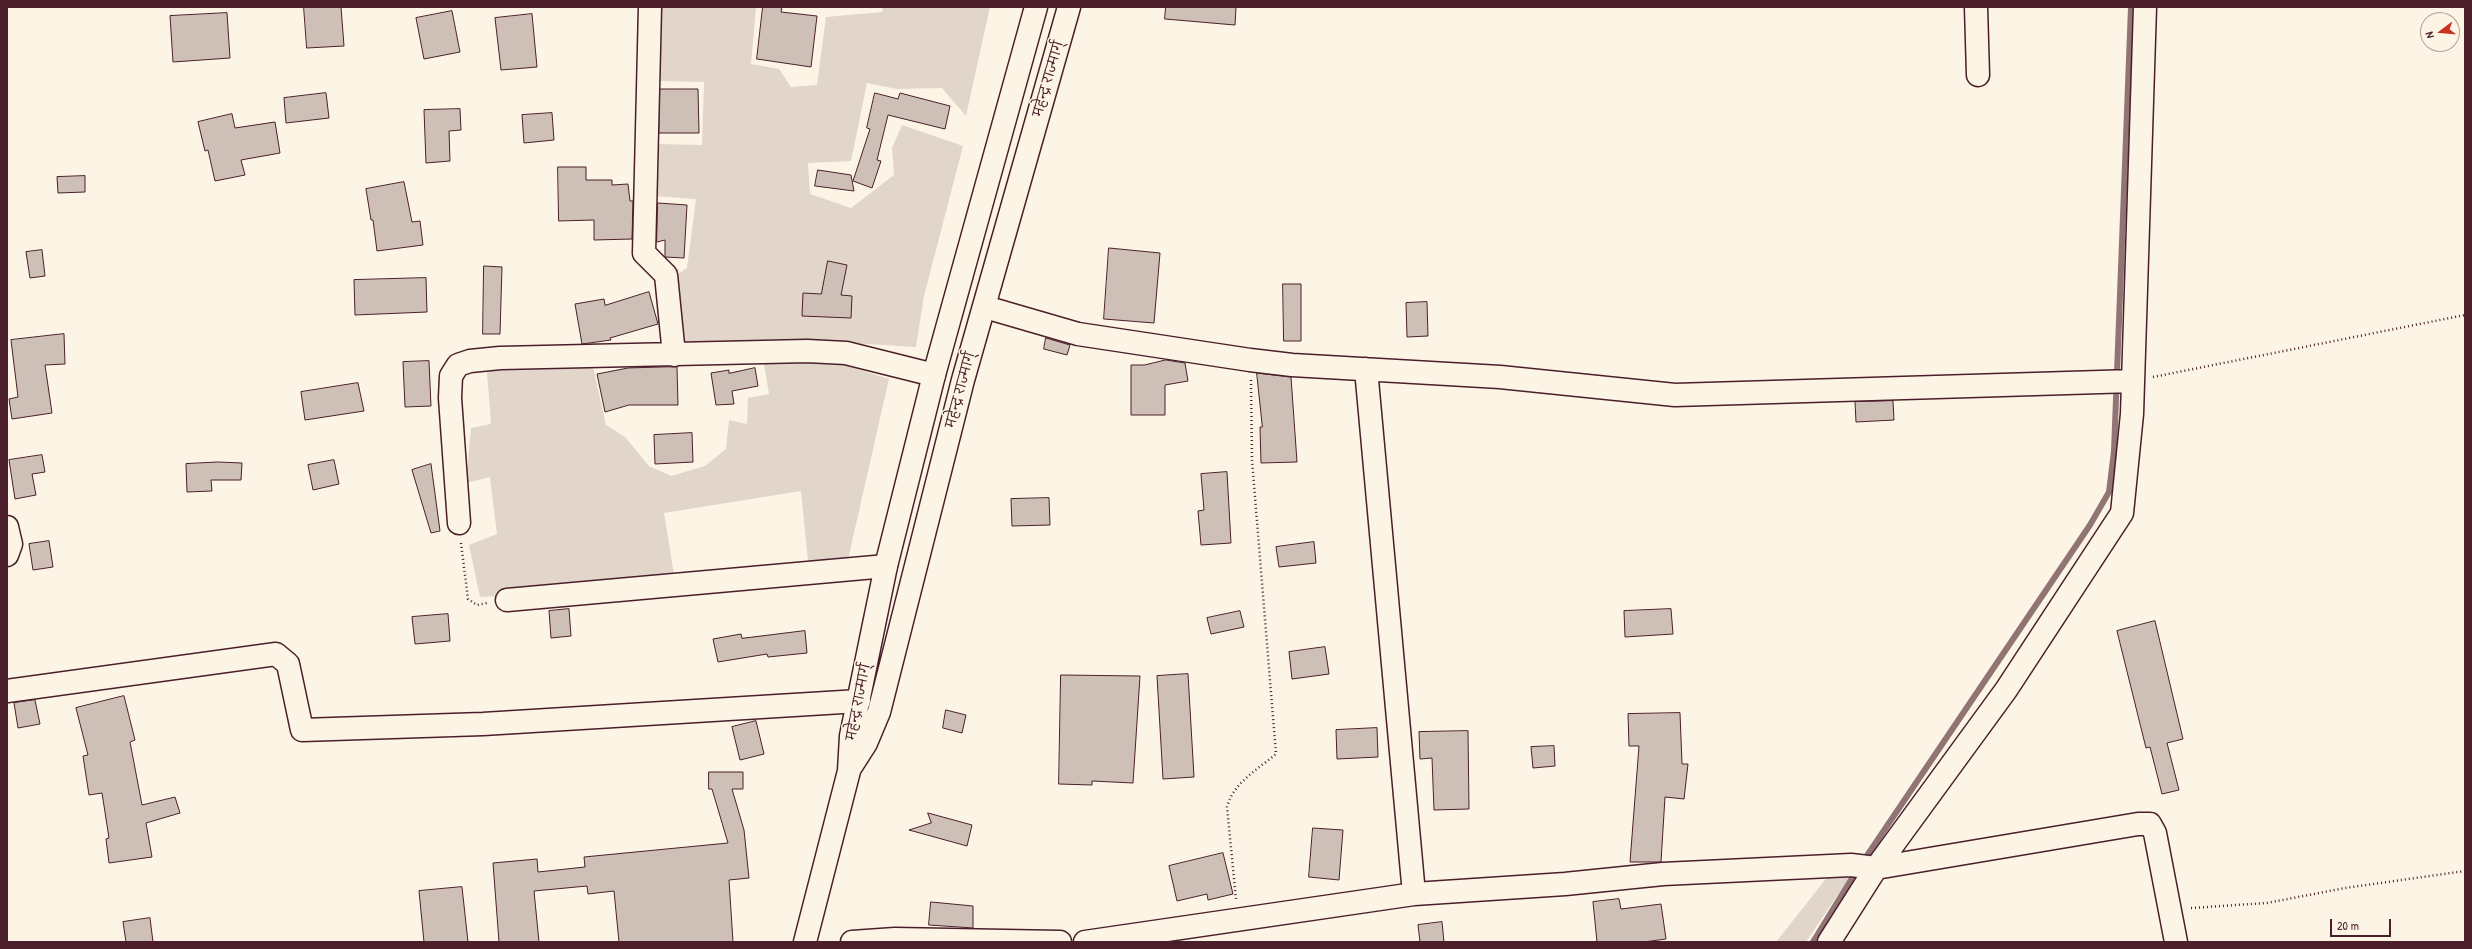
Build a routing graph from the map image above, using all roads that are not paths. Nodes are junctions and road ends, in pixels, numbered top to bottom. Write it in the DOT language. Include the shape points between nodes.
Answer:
graph roads {
  1 [pos="650,7"];
  2 [pos="1036,7"];
  3 [pos="1069,7"];
  4 [pos="1976,7"];
  5 [pos="2145,7"];
  6 [pos="1978,75"];
  7 [pos="985,306"];
  8 [pos="674,355"];
  9 [pos="1366,369"];
  10 [pos="934,375"];
  11 [pos="2133,381"];
  12 [pos="458,523"];
  13 [pos="7,527"];
  14 [pos="7,556"];
  15 [pos="886,566"];
  16 [pos="507,600"];
  17 [pos="7,691"];
  18 [pos="859,701"];
  19 [pos="849,771"];
  20 [pos="1876,868"];
  21 [pos="1414,894"];
  22 [pos="805,942"];
  23 [pos="852,942"];
  24 [pos="1060,942"];
  25 [pos="1085,942"];
  26 [pos="1829,942"];
  27 [pos="2176,942"];
  1 -- 8 [label="main road" via="644,254 666,275"];
  2 -- 10 [label="main road, महेन्द्र राज्मार्ग्"];
  3 -- 7 [label="main road, महेन्द्र राज्मार्ग्"];
  4 -- 6 [label="main road"];
  5 -- 11 [label="main road"];
  7 -- 9 [label="main road" via="1078,334 1250,360"];
  7 -- 19 [label="main road, महेन्द्र राज्मार्ग्" via="961,388 879,712 866,744"];
  8 -- 10 [label="main road" via="807,351 846,353"];
  8 -- 12 [label="main road" via="500,358 458,365 451,376 450,398"];
  9 -- 11 [label="main road" via="1500,377 1675,395"];
  9 -- 21 [label="main road"];
  10 -- 15 [label="main road, महेन्द्र राज्मार्ग्"];
  11 -- 20 [label="main road" via="2122,513 2006,690"];
  13 -- 14 [label="main road" via="11,544"];
  15 -- 16 [label="main road"];
  15 -- 18 [label="main road, महेन्द्र राज्मार्ग्"];
  17 -- 18 [label="main road" via="276,654 288,664 302,730 482,724"];
  18 -- 19 [label="main road, महेन्द्र राज्मार्ग्" via="851,736"];
  19 -- 22 [label="main road, महेन्द्र राज्मार्ग्"];
  20 -- 21 [label="main road" via="1851,865 1663,874 1565,884"];
  20 -- 26 [label="main road"];
  20 -- 27 [label="main road" via="2150,824 2155,833"];
  21 -- 25 [label="main road"];
  23 -- 24 [label="main road" via="895,939"];
}
